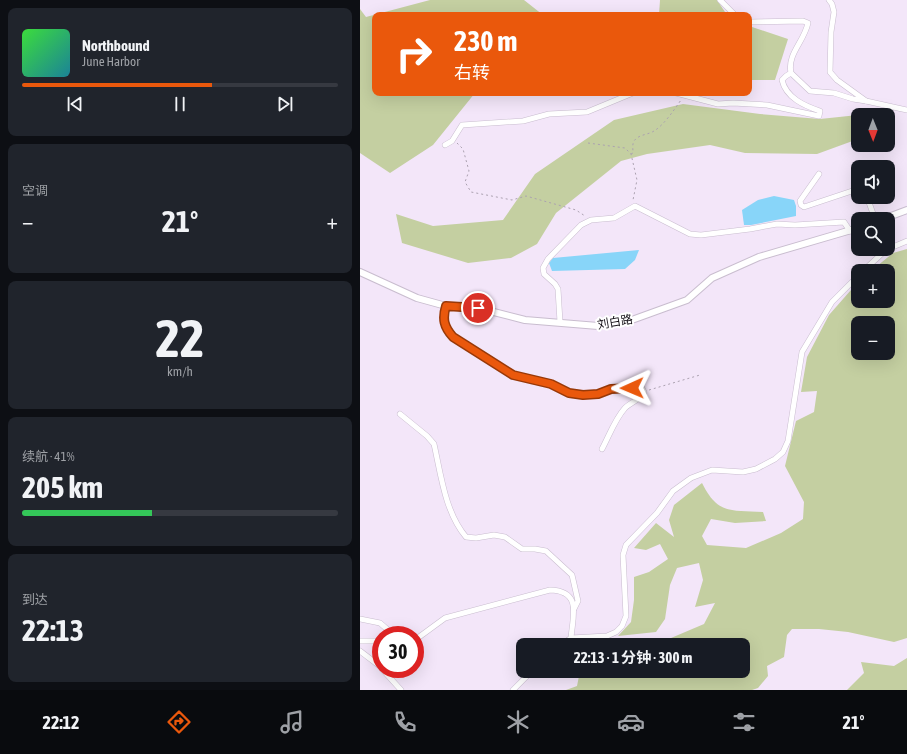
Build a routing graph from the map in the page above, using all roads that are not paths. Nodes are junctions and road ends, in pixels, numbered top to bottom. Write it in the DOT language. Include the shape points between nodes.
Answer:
graph roads {
  1 [pos="720,0"];
  2 [pos="829,0"];
  3 [pos="733,12"];
  4 [pos="752,22"];
  5 [pos="791,73"];
  6 [pos="626,96"];
  7 [pos="684,96"];
  8 [pos="866,101"];
  9 [pos="907,110"];
  10 [pos="446,145"];
  11 [pos="819,174"];
  12 [pos="851,190"];
  13 [pos="907,210"];
  14 [pos="895,214"];
  15 [pos="850,231"];
  16 [pos="907,240"];
  17 [pos="895,246"];
  18 [pos="880,256"];
  19 [pos="870,264"];
  20 [pos="360,272"];
  21 [pos="851,283"];
  22 [pos="446,306"];
  23 [pos="560,322"];
  24 [pos="400,414"];
  25 [pos="602,449"];
  26 [pos="574,608"];
  27 [pos="360,618"];
  28 [pos="384,626"];
  29 [pos="424,633"];
  30 [pos="571,638"];
  31 [pos="360,641"];
  32 [pos="372,641"];
  33 [pos="360,651"];
  34 [pos="372,660"];
  35 [pos="391,678"];
  36 [pos="525,678"];
  37 [pos="401,690"];
  38 [pos="513,690"];
  1 -- 3 [label="street"];
  2 -- 8 [label="street" via="834,12 830,72"];
  4 -- 5 [label="street" via="808,23 806,32 790,58"];
  5 -- 7 [label="street" via="782,80 790,95 820,111 819,116 767,105 718,104"];
  5 -- 8 [label="street" via="810,91 834,93"];
  6 -- 10 [label="street" via="587,112 550,114 523,121 462,124 452,141"];
  8 -- 9 [label="street"];
  11 -- 12 [label="street" via="800,201 801,206"];
  13 -- 14 [label="street"];
  15 -- 23 [label="street, 刘白路" via="759,257 712,278 687,300 629,321 598,326"];
  15 -- 23 [label="street" via="844,222 778,224 701,235 690,234 635,206 614,218 591,220 581,225 548,258 543,268 544,274 558,289"];
  16 -- 17 [label="street"];
  18 -- 19 [label="street"];
  20 -- 22 [label="street, 刘白路" via="417,298"];
  21 -- 30 [label="street" via="832,302 802,352 788,441 783,452 756,469 743,472 712,470 691,478 673,491 657,513 626,545 623,555 626,616 622,626 607,636"];
  22 -- 23 [label="street, 刘白路" via="478,308 525,320"];
  22 -- 25 [label="street" via="445,329 453,337 513,375 533,378 569,393 583,395 598,394 611,389 642,388 643,396 620,414"];
  24 -- 26 [label="street" via="434,444 448,504 461,532 466,537 505,537 522,550 546,551 572,575 578,601"];
  26 -- 29 [label="street" via="568,594 550,590 445,618"];
  26 -- 30 [label="street"];
  27 -- 28 [label="street"];
  31 -- 32 [label="street"];
  33 -- 34 [label="street"];
  35 -- 37 [label="street"];
  36 -- 38 [label="street"];
}
